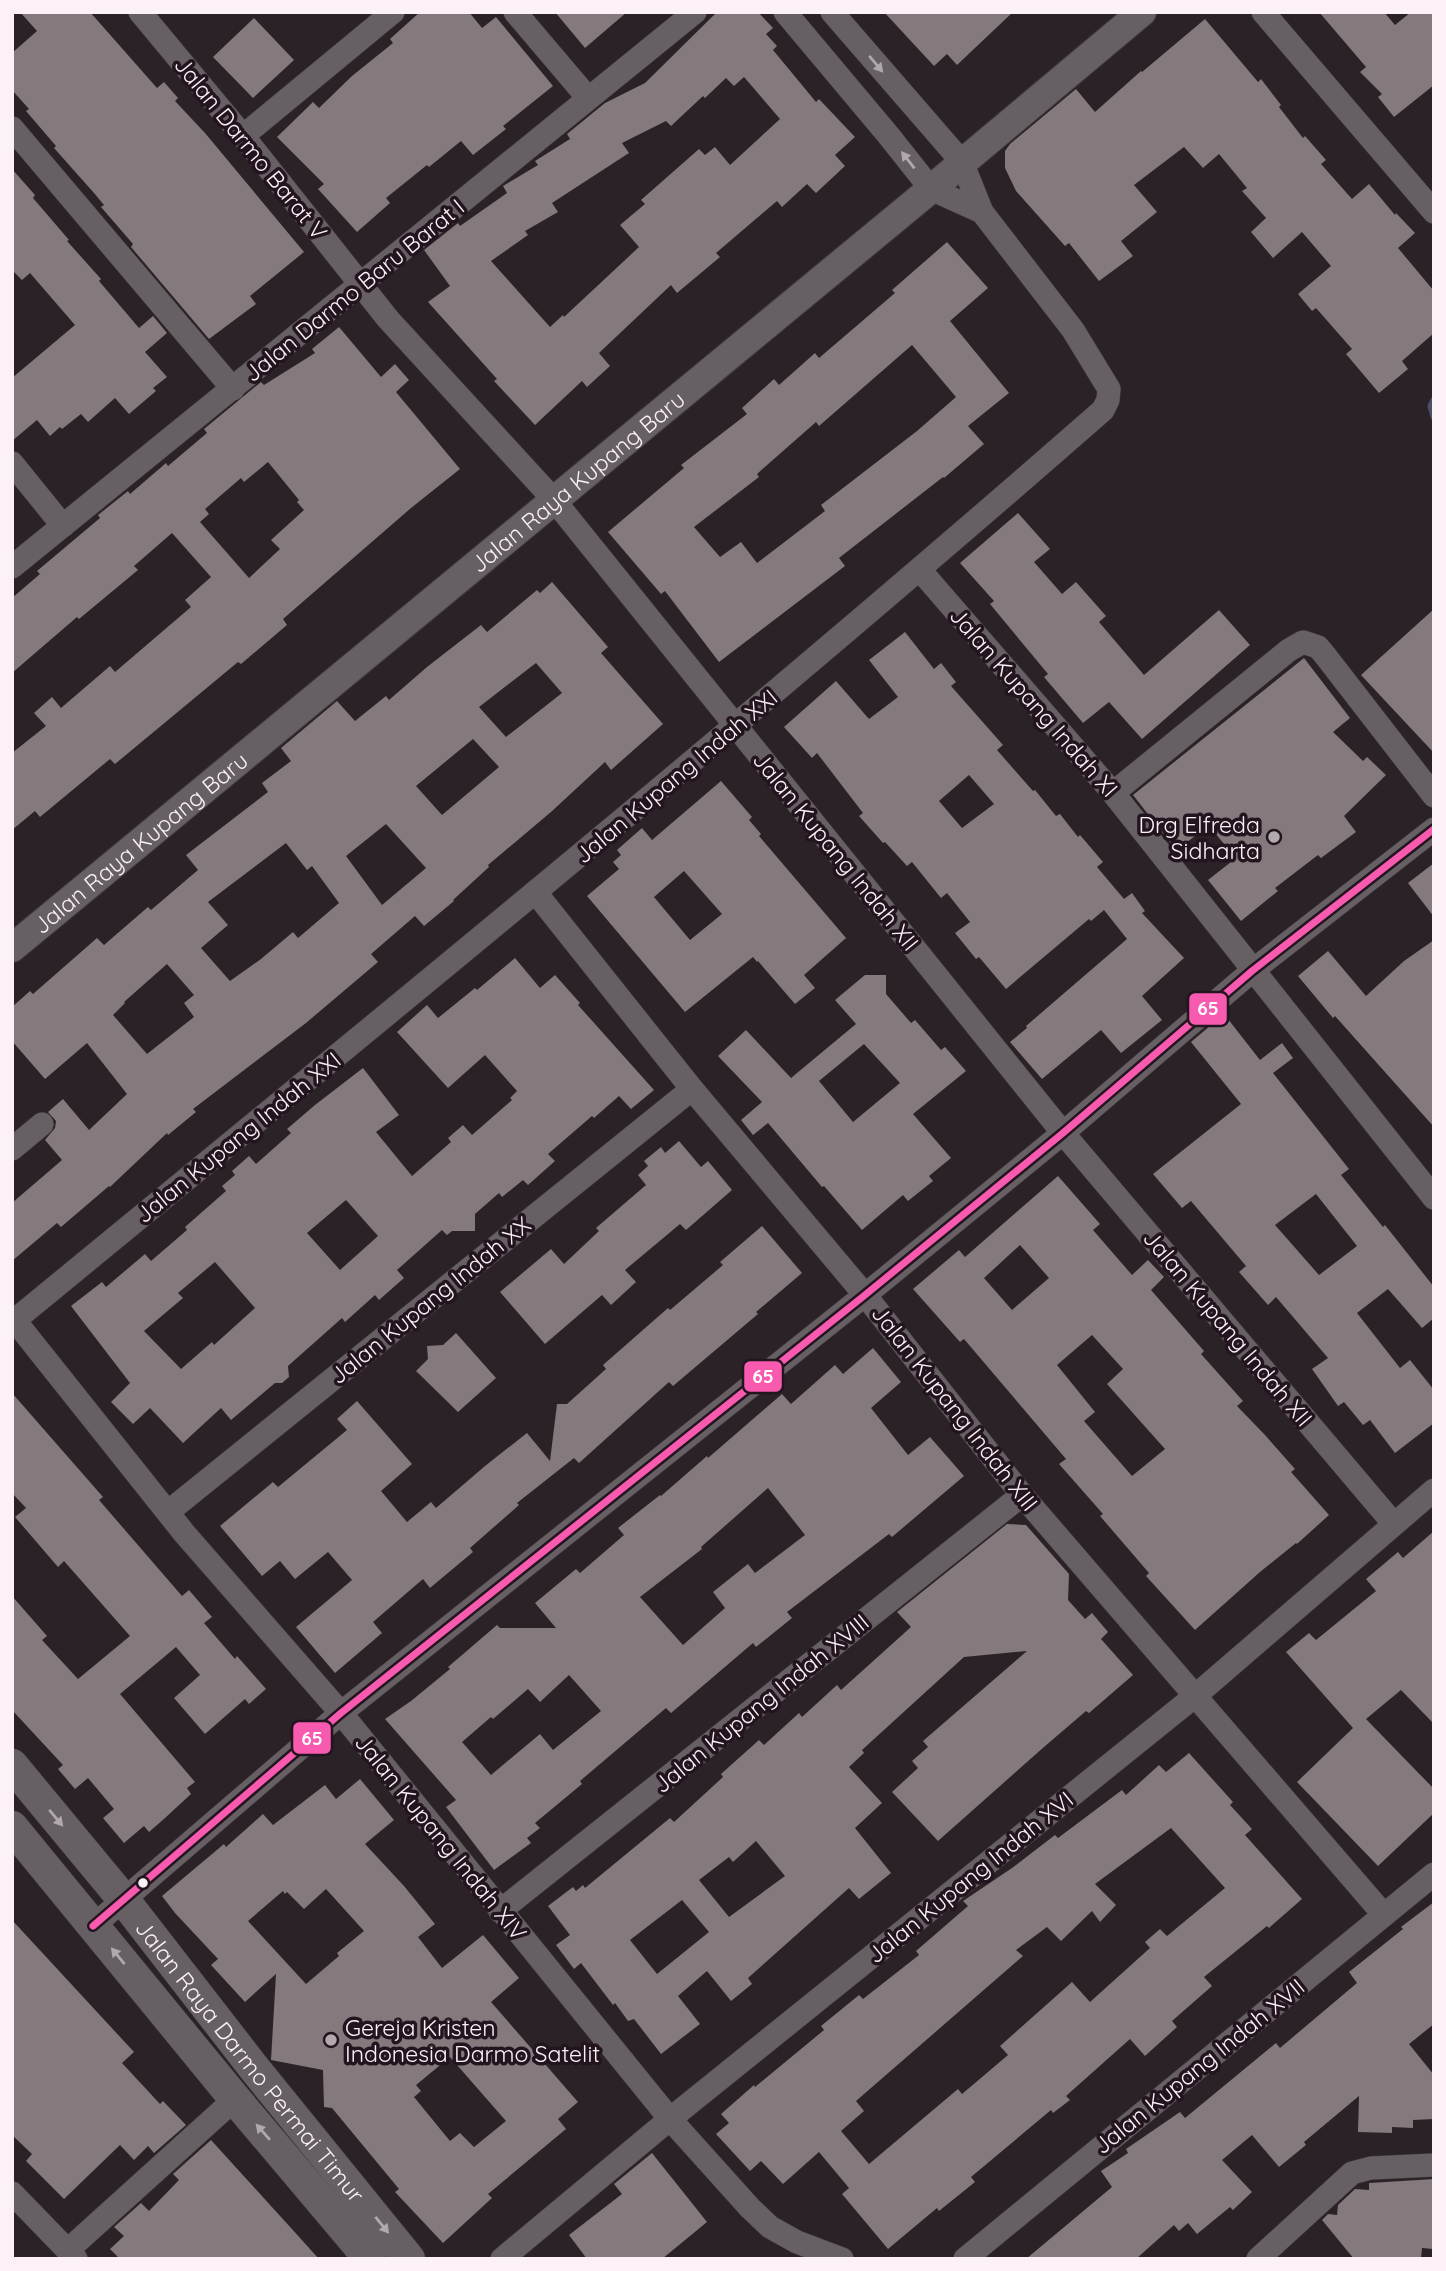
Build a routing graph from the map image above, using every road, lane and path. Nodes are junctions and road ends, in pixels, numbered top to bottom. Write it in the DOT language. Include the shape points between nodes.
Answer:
graph roads {
  1 [pos="140,12"];
  2 [pos="393,12"];
  3 [pos="515,12"];
  4 [pos="695,12"];
  5 [pos="785,12"];
  6 [pos="832,12"];
  7 [pos="1142,12"];
  8 [pos="1263,12"];
  9 [pos="588,99"];
  10 [pos="12,128"];
  11 [pos="243,136"];
  12 [pos="962,162"];
  13 [pos="931,189"];
  14 [pos="982,212"];
  15 [pos="1434,212"];
  16 [pos="361,285"];
  17 [pos="233,389"];
  18 [pos="12,463"];
  19 [pos="554,500"];
  20 [pos="63,526"];
  21 [pos="12,568"];
  22 [pos="920,570"];
  23 [pos="736,727"];
  24 [pos="1113,793"];
  25 [pos="1434,796"];
  26 [pos="1434,829"];
  27 [pos="536,893"];
  28 [pos="12,948"];
  29 [pos="1252,971"];
  30 [pos="692,1089"];
  31 [pos="42,1124"];
  32 [pos="1063,1133"];
  33 [pos="12,1149"];
  34 [pos="1434,1198"];
  35 [pos="865,1295"];
  36 [pos="13,1319"];
  37 [pos="1434,1489"];
  38 [pos="1022,1495"];
  39 [pos="167,1512"];
  40 [pos="1393,1523"];
  41 [pos="1195,1696"];
  42 [pos="341,1713"];
  43 [pos="12,1765"];
  44 [pos="12,1827"];
  45 [pos="1434,1874"];
  46 [pos="123,1899"];
  47 [pos="500,1911"];
  48 [pos="1384,1915"];
  49 [pos="93,1926"];
  50 [pos="249,2060"];
  51 [pos="228,2090"];
  52 [pos="670,2119"];
  53 [pos="321,2149"];
  54 [pos="1434,2165"];
  55 [pos="297,2170"];
  56 [pos="15,2201"];
  57 [pos="72,2255"];
  58 [pos="370,2259"];
  59 [pos="409,2259"];
  60 [pos="502,2259"];
  61 [pos="842,2259"];
  62 [pos="965,2259"];
  63 [pos="1258,2259"];
  1 -- 11 [label="street, Jalan Darmo Barat V"];
  2 -- 11 [label="street"];
  3 -- 9 [label="street"];
  4 -- 9 [label="street, Jalan Darmo Baru Barat I"];
  13 -- 5 [label="street, one-way"];
  6 -- 12 [label="street, Jalan Kupang Indah XXI, one-way"];
  7 -- 12 [label="street, Jalan Raya Kupang Baru"];
  8 -- 15 [label="street"];
  9 -- 16 [label="street, Jalan Darmo Baru Barat I"];
  10 -- 17 [label="street"];
  11 -- 16 [label="street, Jalan Darmo Barat V"];
  12 -- 13 [label="street, Jalan Raya Kupang Baru"];
  12 -- 14 [label="street, Jalan Kupang Indah XXI"];
  13 -- 14 [label="street"];
  13 -- 19 [label="street, Jalan Raya Kupang Baru"];
  14 -- 22 [label="street, Jalan Kupang Indah XXI" via="1073,330 1109,389 1108,400 1103,410"];
  16 -- 17 [label="street, Jalan Darmo Baru Barat I"];
  16 -- 19 [label="street, Jalan Kupang Indah XII"];
  17 -- 20 [label="street, Jalan Darmo Baru Barat I"];
  18 -- 20 [label="street"];
  19 -- 23 [label="street, Jalan Kupang Indah XII"];
  19 -- 28 [label="street, Jalan Raya Kupang Baru"];
  20 -- 21 [label="street, Jalan Darmo Baru Barat I"];
  22 -- 23 [label="street, Jalan Kupang Indah XXI"];
  22 -- 24 [label="street, Jalan Kupang Indah XI"];
  23 -- 27 [label="street, Jalan Kupang Indah XXI"];
  23 -- 32 [label="street, Jalan Kupang Indah XII"];
  24 -- 25 [label="street" via="1303,642 1324,654"];
  24 -- 29 [label="street, Jalan Kupang Indah XI"];
  26 -- 29 [label="street"];
  27 -- 30 [label="street, Jalan Kupang Indah XIII"];
  27 -- 36 [label="street, Jalan Kupang Indah XXI"];
  29 -- 32 [label="street"];
  29 -- 34 [label="street, Jalan Kupang Indah XI"];
  30 -- 35 [label="street, Jalan Kupang Indah XIII"];
  30 -- 39 [label="street, Jalan Kupang Indah XX"];
  31 -- 33 [label="street"];
  32 -- 35 [label="street"];
  32 -- 40 [label="street, Jalan Kupang Indah XII"];
  35 -- 38 [label="street, Jalan Kupang Indah XIII"];
  35 -- 42 [label="street"];
  36 -- 39 [label="street, Jalan Kupang Indah XIV"];
  37 -- 40 [label="street, Jalan Kupang Indah XVI"];
  38 -- 41 [label="street, Jalan Kupang Indah XIII"];
  38 -- 47 [label="street, Jalan Kupang Indah XVIII"];
  39 -- 42 [label="street, Jalan Kupang Indah XIV"];
  40 -- 41 [label="street, Jalan Kupang Indah XVI"];
  41 -- 48 [label="street, Jalan Kupang Indah XIII"];
  41 -- 52 [label="street, Jalan Kupang Indah XVI"];
  42 -- 46 [label="street"];
  42 -- 47 [label="street, Jalan Kupang Indah XIV"];
  43 -- 46 [label="main road, Jalan Raya Darmo Permai Timur, one-way"];
  44 -- 49 [label="main road, Jalan Raya Darmo Permai Timur"];
  45 -- 48 [label="street, Jalan Kupang Indah XVII"];
  46 -- 49 [label="street"];
  46 -- 50 [label="main road, Jalan Raya Darmo Permai Timur"];
  47 -- 52 [label="street, Jalan Kupang Indah XIV"];
  48 -- 62 [label="street, Jalan Kupang Indah XVII"];
  51 -- 49 [label="main road, Jalan Raya Darmo Permai Timur, one-way"];
  50 -- 51 [label="main road"];
  50 -- 53 [label="main road, Jalan Raya Darmo Permai Timur"];
  55 -- 51 [label="main road, Jalan Raya Darmo Permai Timur, one-way"];
  51 -- 57 [label="street"];
  52 -- 60 [label="street, Jalan Kupang Indah XVI"];
  52 -- 61 [label="street, Jalan Kupang Indah XIV" via="770,2227"];
  53 -- 55 [label="main road"];
  53 -- 59 [label="main road, Jalan Raya Darmo Permai Timur, one-way"];
  54 -- 63 [label="street" via="1364,2169 1352,2174"];
  55 -- 58 [label="main road, Jalan Raya Darmo Permai Timur"];
  56 -- 57 [label="street"];
}
